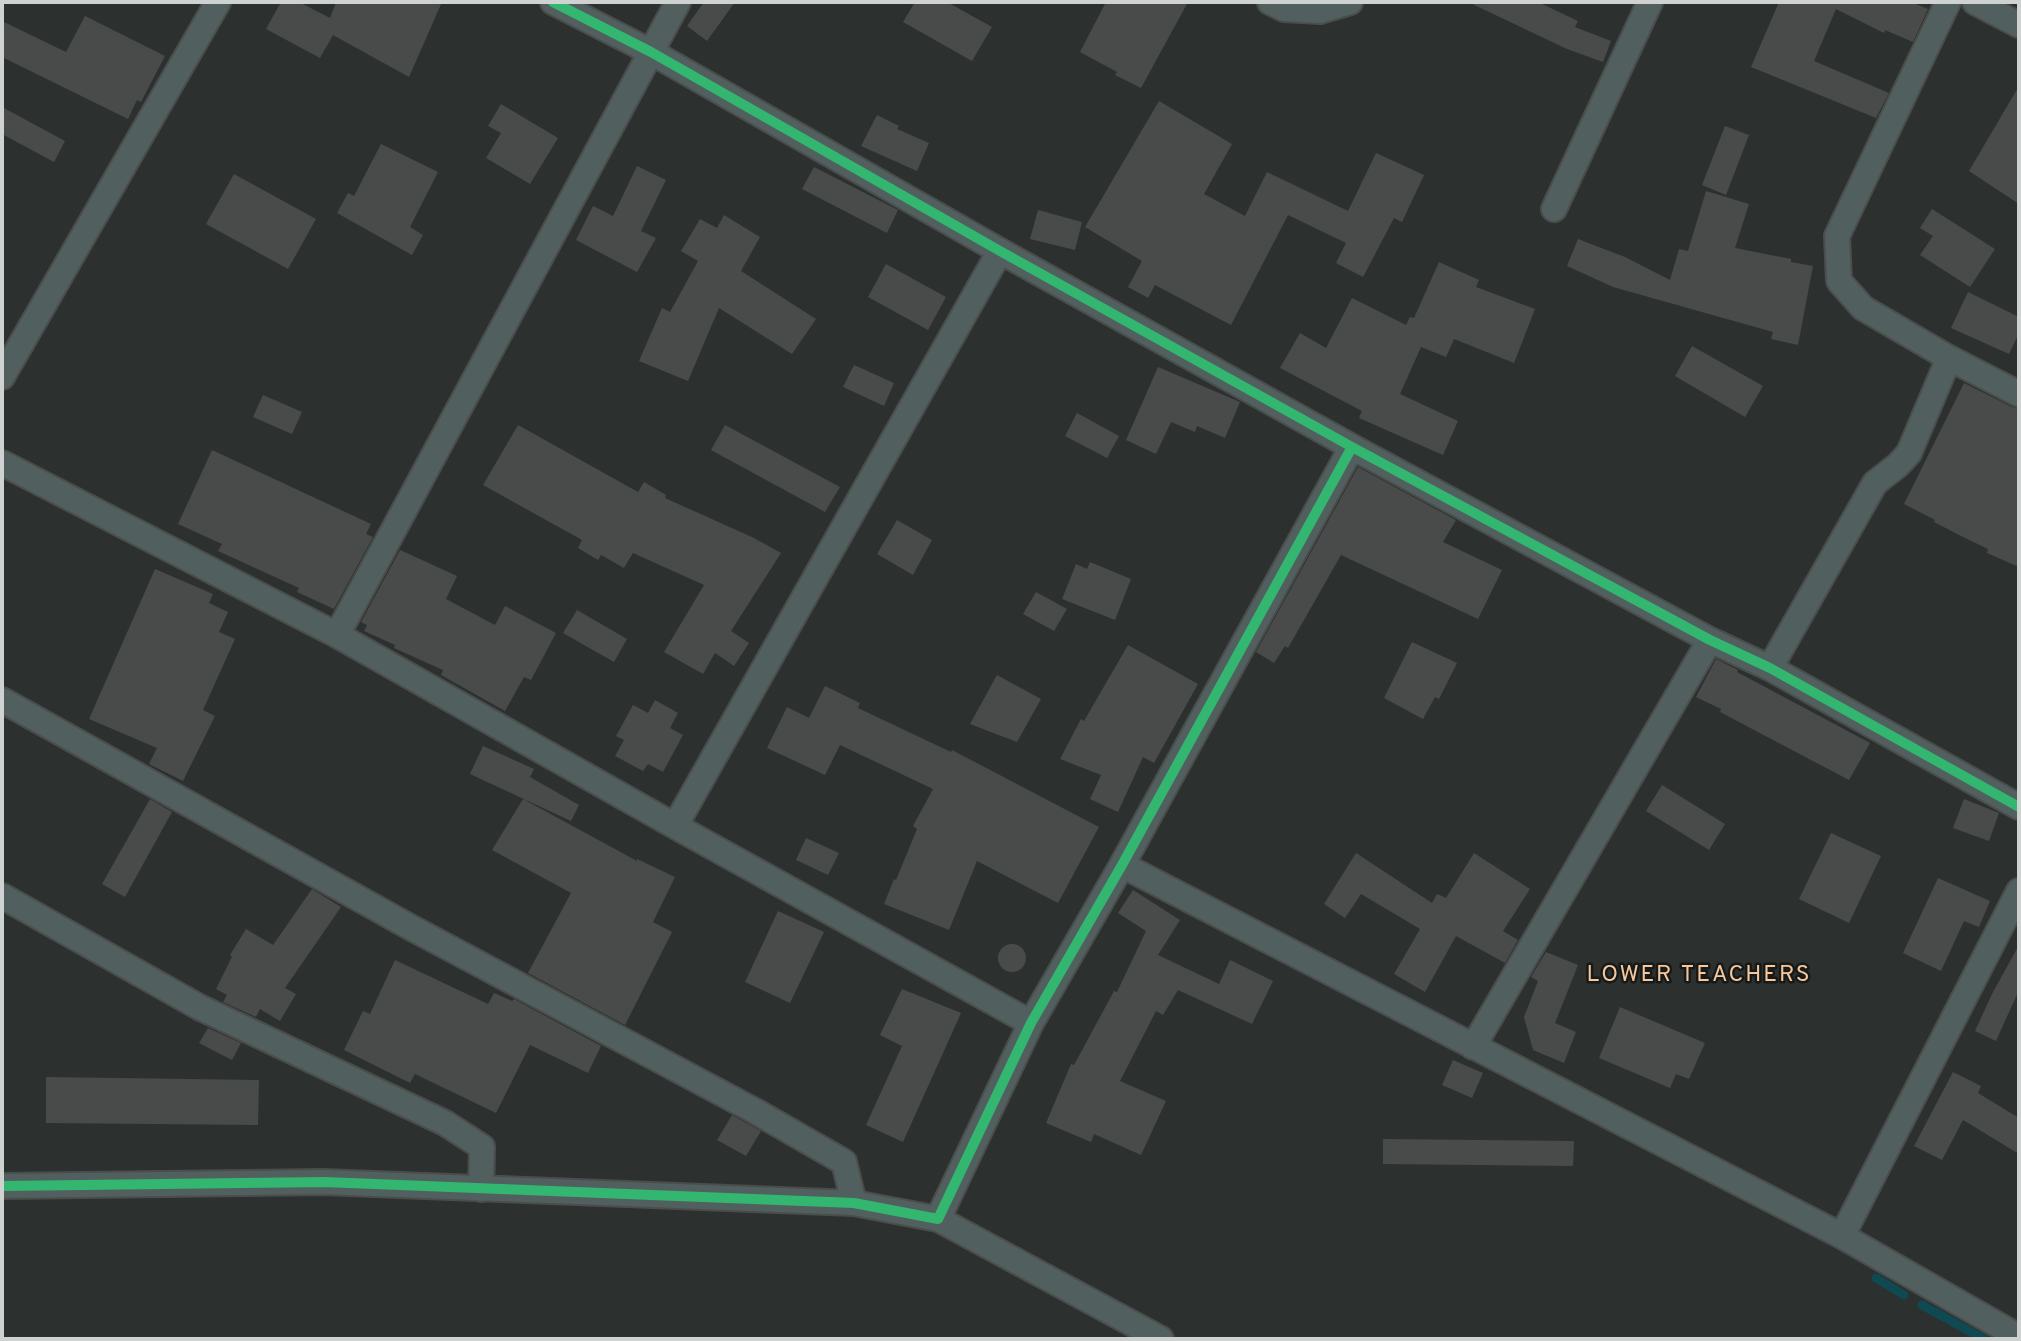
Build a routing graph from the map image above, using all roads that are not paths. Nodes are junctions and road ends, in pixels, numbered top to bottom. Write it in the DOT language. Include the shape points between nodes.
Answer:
graph roads {
  1 [pos="218,2"];
  2 [pos="553,2"];
  3 [pos="678,2"];
  4 [pos="1270,2"];
  5 [pos="1350,2"];
  6 [pos="1650,2"];
  7 [pos="1948,2"];
  8 [pos="1975,2"];
  9 [pos="2019,25"];
  10 [pos="651,52"];
  11 [pos="1554,209"];
  12 [pos="1000,251"];
  13 [pos="1950,358"];
  14 [pos="2,377"];
  15 [pos="2019,394"];
  16 [pos="1352,447"];
  17 [pos="2,463"];
  18 [pos="337,635"];
  19 [pos="1710,640"];
  20 [pos="1770,668"];
  21 [pos="2,700"];
  22 [pos="2019,807"];
  23 [pos="675,827"];
  24 [pos="1122,865"];
  25 [pos="2019,891"];
  26 [pos="2,895"];
  27 [pos="1031,1024"];
  28 [pos="1473,1046"];
  29 [pos="2,1186"];
  30 [pos="481,1189"];
  31 [pos="853,1203"];
  32 [pos="938,1219"];
  33 [pos="1842,1236"];
  34 [pos="2019,1337"];
  35 [pos="1161,1339"];
  1 -- 14 [label="street"];
  2 -- 10 [label="street"];
  3 -- 10 [label="street"];
  4 -- 5 [label="street" via="1284,9 1320,11"];
  6 -- 11 [label="street"];
  7 -- 13 [label="street" via="1837,236 1839,281 1863,308"];
  8 -- 9 [label="street"];
  10 -- 12 [label="street"];
  10 -- 18 [label="street"];
  12 -- 16 [label="street"];
  12 -- 23 [label="street"];
  13 -- 15 [label="street"];
  13 -- 20 [label="street" via="1909,453 1875,483"];
  16 -- 19 [label="street"];
  16 -- 24 [label="street"];
  17 -- 18 [label="street"];
  18 -- 23 [label="street"];
  19 -- 20 [label="street"];
  19 -- 28 [label="street"];
  20 -- 22 [label="street"];
  21 -- 31 [label="street" via="410,928 844,1162"];
  23 -- 27 [label="street"];
  24 -- 27 [label="street"];
  24 -- 28 [label="street"];
  25 -- 33 [label="street"];
  26 -- 30 [label="street" via="199,1007 445,1123 482,1147"];
  27 -- 32 [label="street"];
  28 -- 33 [label="street"];
  29 -- 30 [label="street" via="324,1182"];
  30 -- 31 [label="street"];
  31 -- 32 [label="street"];
  32 -- 35 [label="street"];
  33 -- 34 [label="street"];
}
